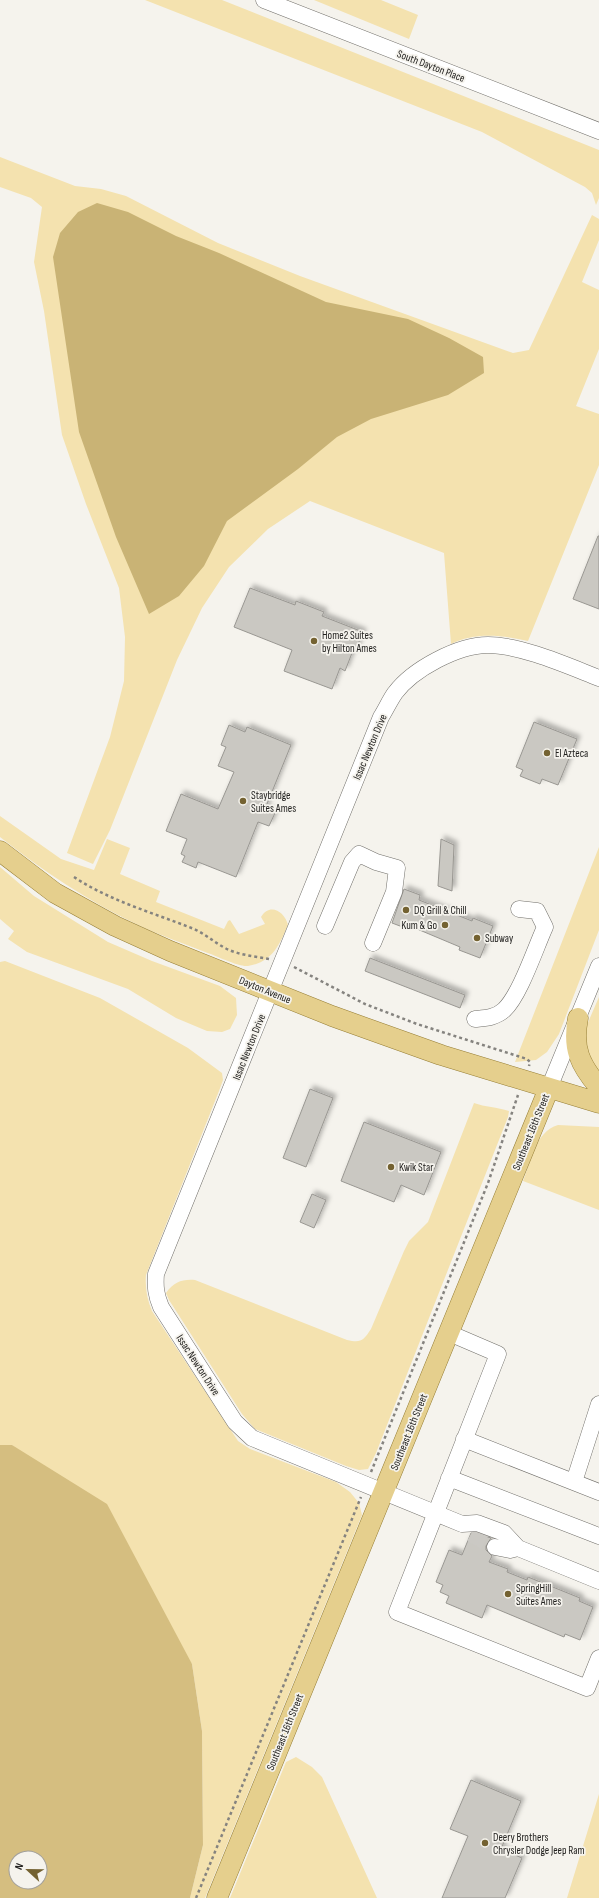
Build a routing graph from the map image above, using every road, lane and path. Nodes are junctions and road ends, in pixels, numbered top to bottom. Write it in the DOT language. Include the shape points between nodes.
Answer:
graph roads {
  1 [pos="264,0"];
  2 [pos="599,131"];
  3 [pos="599,678"];
  4 [pos="0,850"];
  5 [pos="74,877"];
  6 [pos="519,909"];
  7 [pos="325,926"];
  8 [pos="373,943"];
  9 [pos="268,958"];
  10 [pos="599,966"];
  11 [pos="297,968"];
  12 [pos="271,992"];
  13 [pos="578,1018"];
  14 [pos="475,1019"];
  15 [pos="530,1062"];
  16 [pos="599,1087"];
  17 [pos="549,1088"];
  18 [pos="599,1103"];
  19 [pos="514,1108"];
  20 [pos="449,1333"];
  21 [pos="599,1404"];
  22 [pos="464,1439"];
  23 [pos="373,1468"];
  24 [pos="449,1478"];
  25 [pos="574,1482"];
  26 [pos="384,1492"];
  27 [pos="599,1492"];
  28 [pos="359,1503"];
  29 [pos="436,1513"];
  30 [pos="599,1536"];
  31 [pos="495,1546"];
  32 [pos="518,1548"];
  33 [pos="599,1581"];
  34 [pos="599,1658"];
  35 [pos="196,1898"];
  36 [pos="217,1898"];
  1 -- 2 [label="street, South Dayton Place"];
  3 -- 12 [label="street, Issac Newton Drive" via="546,658 488,645 447,656 406,682 396,692 381,717"];
  4 -- 12 [label="main road, Dayton Avenue" via="55,893 114,926"];
  5 -- 9 [label="path" via="106,894 195,930 226,948 248,956"];
  6 -- 14 [label="street" via="537,911 544,927 516,994 504,1010 490,1018"];
  7 -- 8 [label="street" via="352,862 359,854 397,868 394,892"];
  10 -- 13 [label="street, Southeast 16th Street"];
  11 -- 15 [label="path" via="365,1004"];
  12 -- 17 [label="main road, Dayton Avenue" via="441,1055"];
  12 -- 26 [label="street, Issac Newton Drive" via="156,1274 156,1294 169,1319 242,1431 268,1446"];
  13 -- 16 [label="main road" via="576,1045 579,1057"];
  13 -- 17 [label="street, Southeast 16th Street"];
  17 -- 18 [label="main road, Dayton Avenue"];
  17 -- 20 [label="main road, Southeast 16th Street"];
  19 -- 23 [label="path" via="488,1183"];
  20 -- 22 [label="street" via="498,1354"];
  20 -- 26 [label="main road, Southeast 16th Street"];
  21 -- 25 [label="street"];
  22 -- 24 [label="street"];
  22 -- 25 [label="street"];
  24 -- 29 [label="street"];
  24 -- 30 [label="street"];
  25 -- 27 [label="street"];
  26 -- 29 [label="street, Issac Newton Drive"];
  26 -- 36 [label="main road, Southeast 16th Street"];
  28 -- 35 [label="path"];
  29 -- 32 [label="street, Issac Newton Drive" via="466,1529 477,1523 504,1533"];
  29 -- 34 [label="street" via="397,1612 587,1688"];
  31 -- 32 [label="street" via="510,1550"];
  32 -- 33 [label="street"];
}
